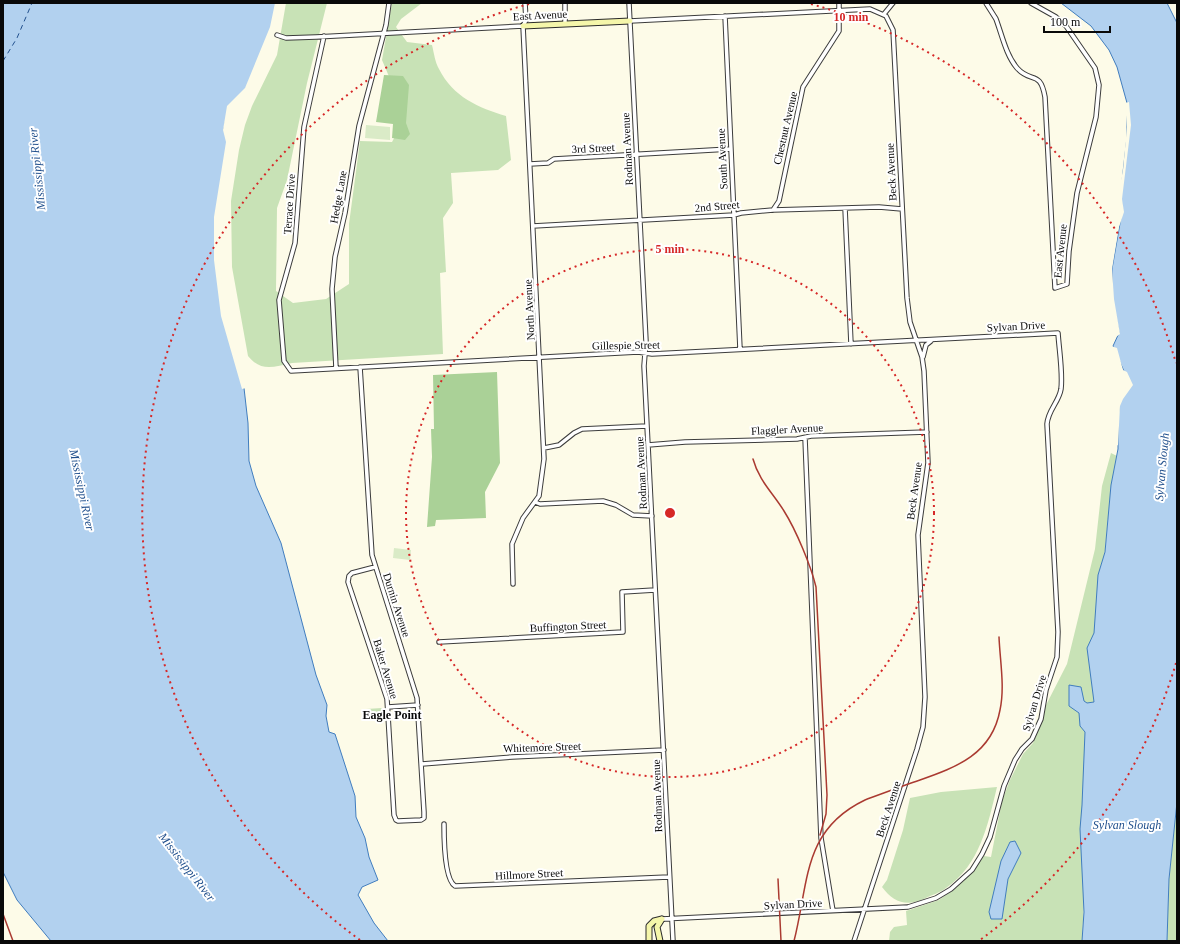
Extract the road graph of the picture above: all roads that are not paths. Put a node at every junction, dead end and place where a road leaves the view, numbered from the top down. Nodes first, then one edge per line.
1 (389, 3) edge
2 (525, 3) edge
3 (565, 3) edge
4 (629, 3) edge
5 (839, 3) edge
6 (893, 3) edge
7 (986, 3) edge
8 (1032, 3) edge
9 (839, 11) junction
10 (884, 14) junction
11 (725, 16) junction
12 (630, 21) junction
13 (565, 23) junction
14 (523, 26) junction
15 (384, 33) junction
16 (278, 35) dead end
17 (324, 36) junction
18 (730, 149) junction
19 (637, 155) junction
20 (530, 164) junction
21 (845, 208) junction
22 (902, 209) junction
23 (773, 210) junction
24 (734, 215) junction
25 (640, 220) junction
26 (533, 226) junction
27 (932, 340) junction
28 (916, 341) junction
29 (851, 344) junction
30 (740, 349) junction
31 (645, 353) junction
32 (540, 357) junction
33 (923, 364) junction
34 (360, 367) junction
35 (336, 368) junction
36 (291, 372) joint
37 (647, 426) junction
38 (927, 432) junction
39 (805, 438) junction
40 (648, 445) junction
41 (544, 448) junction
42 (535, 502) junction
43 (652, 516) junction
44 (375, 566) junction
45 (513, 584) dead end
46 (655, 590) junction
47 (439, 642) dead end
48 (418, 705) junction
49 (388, 707) junction
50 (664, 750) junction
51 (422, 764) junction
52 (396, 820) joint
53 (444, 824) dead end
54 (669, 877) junction
55 (864, 910) junction
56 (833, 912) junction
57 (662, 919) junction
58 (672, 919) junction
59 (649, 941) edge
60 (660, 941) edge
61 (673, 941) edge
62 (854, 941) edge

1 - 15 street, Hedge Lane
2 - 14 street, North Avenue
3 - 13 street
4 - 12 street, Rodman Avenue
5 - 9 street, Chestnut Avenue
6 - 10 street
7 - 8 street, East Avenue
9 - 10 street, East Avenue
9 - 11 street, East Avenue
9 - 23 street, Chestnut Avenue
10 - 22 street, Beck Avenue
11 - 12 street, East Avenue
11 - 18 street, South Avenue
12 - 13 street, East Avenue
12 - 19 street, Rodman Avenue
13 - 14 street, East Avenue
14 - 15 street, East Avenue
14 - 20 street, North Avenue
15 - 17 street, East Avenue
15 - 35 street, Hedge Lane
16 - 17 street, East Avenue
17 - 36 street, Terrace Drive
18 - 19 street, 3rd Street
18 - 24 street, South Avenue
19 - 20 street, 3rd Street
19 - 25 street, Rodman Avenue
20 - 26 street, North Avenue
21 - 22 street, 2nd Street
21 - 23 street, 2nd Street
21 - 29 street
22 - 28 street, Beck Avenue
23 - 24 street, 2nd Street
24 - 25 street, 2nd Street
24 - 30 street, South Avenue
25 - 26 street, 2nd Street
25 - 31 street, Rodman Avenue
26 - 32 street, North Avenue
27 - 28 street, Sylvan Drive
27 - 33 street
27 - 55 street, Sylvan Drive
28 - 29 street, Gillespie Street
28 - 33 street, Beck Avenue
29 - 30 street, Gillespie Street
30 - 31 street, Gillespie Street
31 - 32 street, Gillespie Street
31 - 37 street, Rodman Avenue
32 - 34 street, Gillespie Street
32 - 41 street, North Avenue
33 - 38 street, Beck Avenue
34 - 35 street, Gillespie Street
34 - 44 street, Durnin Avenue
35 - 36 street, Gillespie Street
37 - 40 street, Rodman Avenue
37 - 41 street
38 - 39 street, Flaggler Avenue
38 - 55 street, Beck Avenue
39 - 40 street, Flaggler Avenue
39 - 56 street
40 - 43 street, Rodman Avenue
41 - 42 street, North Avenue
42 - 43 street
42 - 45 street, North Avenue
43 - 46 street, Rodman Avenue
44 - 48 street, Durnin Avenue
44 - 49 street, Baker Avenue
46 - 47 street, Buffington Street
46 - 50 street, Rodman Avenue
48 - 49 street
48 - 51 street, Durnin Avenue
49 - 52 street, Baker Avenue
50 - 51 street, Whitemore Street
50 - 54 street, Rodman Avenue
51 - 52 street, Durnin Avenue
53 - 54 street, Hillmore Street
54 - 58 street, Rodman Avenue
55 - 56 street, Sylvan Drive
55 - 62 street, Beck Avenue
56 - 58 street, Sylvan Drive
57 - 58 street, Sylvan Drive
57 - 59 street
57 - 60 street
58 - 61 street, Rodman Avenue

